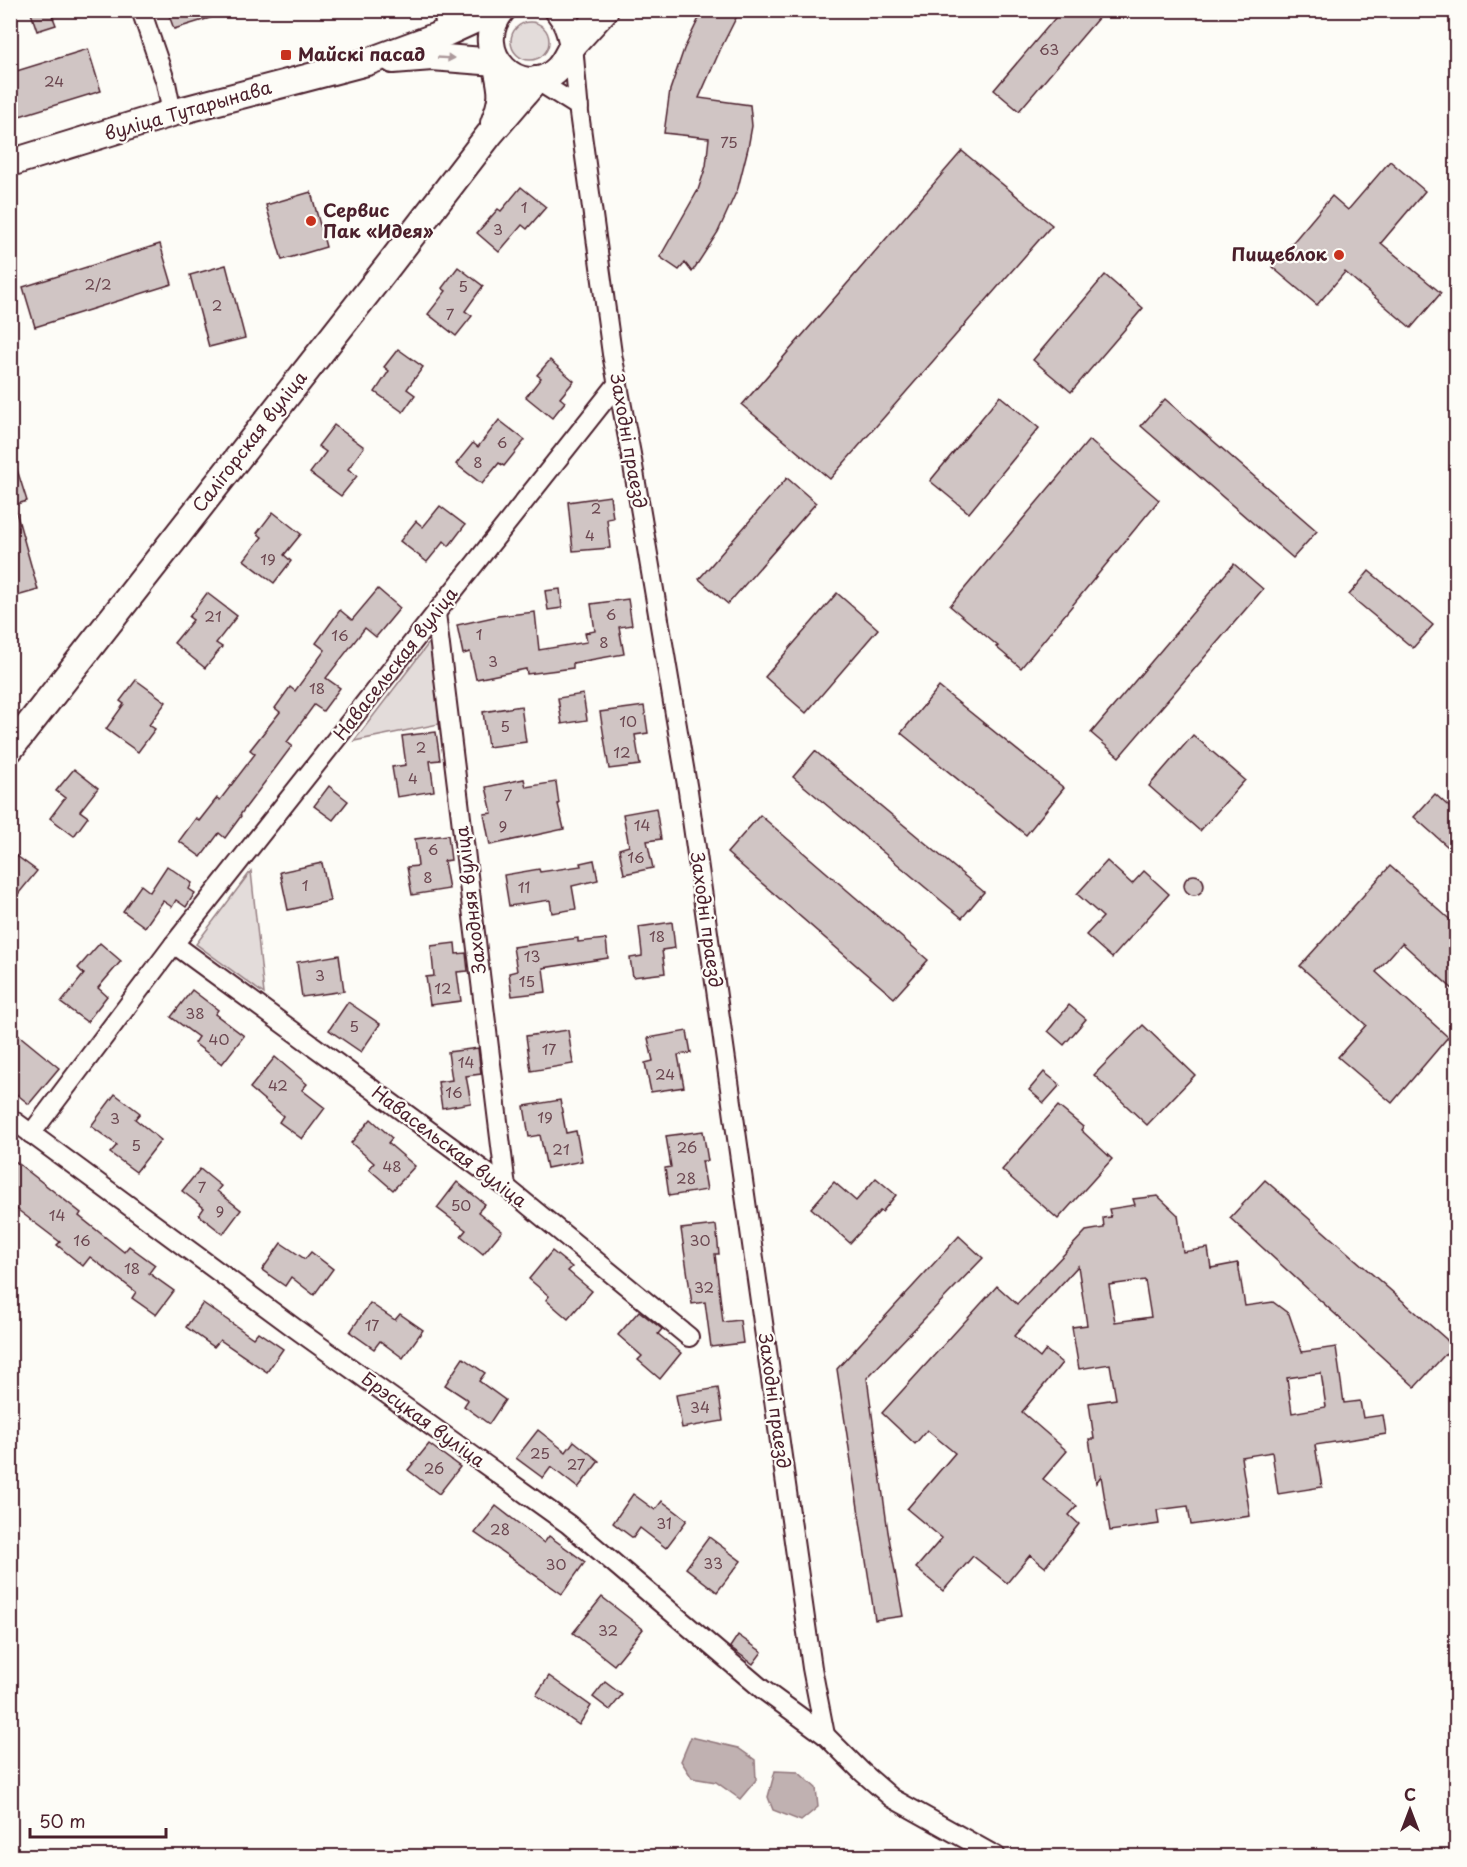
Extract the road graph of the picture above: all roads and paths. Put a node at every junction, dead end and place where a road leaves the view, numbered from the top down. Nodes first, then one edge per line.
1 (141, 10) edge
2 (496, 10) edge
3 (502, 10) edge
4 (558, 10) edge
5 (605, 10) edge
6 (445, 21) edge
7 (573, 45) junction
8 (367, 62) junction
9 (496, 62) junction
10 (536, 80) junction
11 (579, 107) junction
12 (172, 113) junction
13 (489, 135) junction
14 (10, 163) edge
15 (618, 383) junction
16 (436, 614) junction
17 (10, 749) edge
18 (174, 944) junction
19 (10, 1118) edge
20 (31, 1134) junction
21 (506, 1188) junction
22 (689, 1336) dead end
23 (825, 1735) junction
24 (996, 1857) edge

1 - 12 street
2 - 6 main road, вуліца Тутарынава
3 - 9 main road, Салігорская вуліца
4 - 7 main road
5 - 7 main road, Салігорская вуліца
6 - 8 main road, вуліца Тутарынава
7 - 10 main road, Салігорская вуліца
7 - 11 street, Заходні праезд
8 -> 9 main road, вуліца Тутарынава
8 - 12 main road, вуліца Тутарынава
9 - 10 main road
9 - 13 main road, Салігорская вуліца
10 - 11 street
10 - 13 main road, Салігорская вуліца
11 - 15 street, Заходні праезд
12 - 14 main road, вуліца Тутарынава
13 - 17 main road, Салігорская вуліца
15 - 16 street, Навасельская вуліца
15 - 23 street, Заходні праезд
16 - 18 street, Навасельская вуліца
16 - 21 street, Заходняя вуліца
18 - 20 street, Навасельская вуліца
18 - 21 street, Навасельская вуліца
19 - 20 street, Брэсцкая вуліца
20 - 23 street, Брэсцкая вуліца
21 - 22 street, Навасельская вуліца
23 - 24 street, Брэсцкая вуліца

